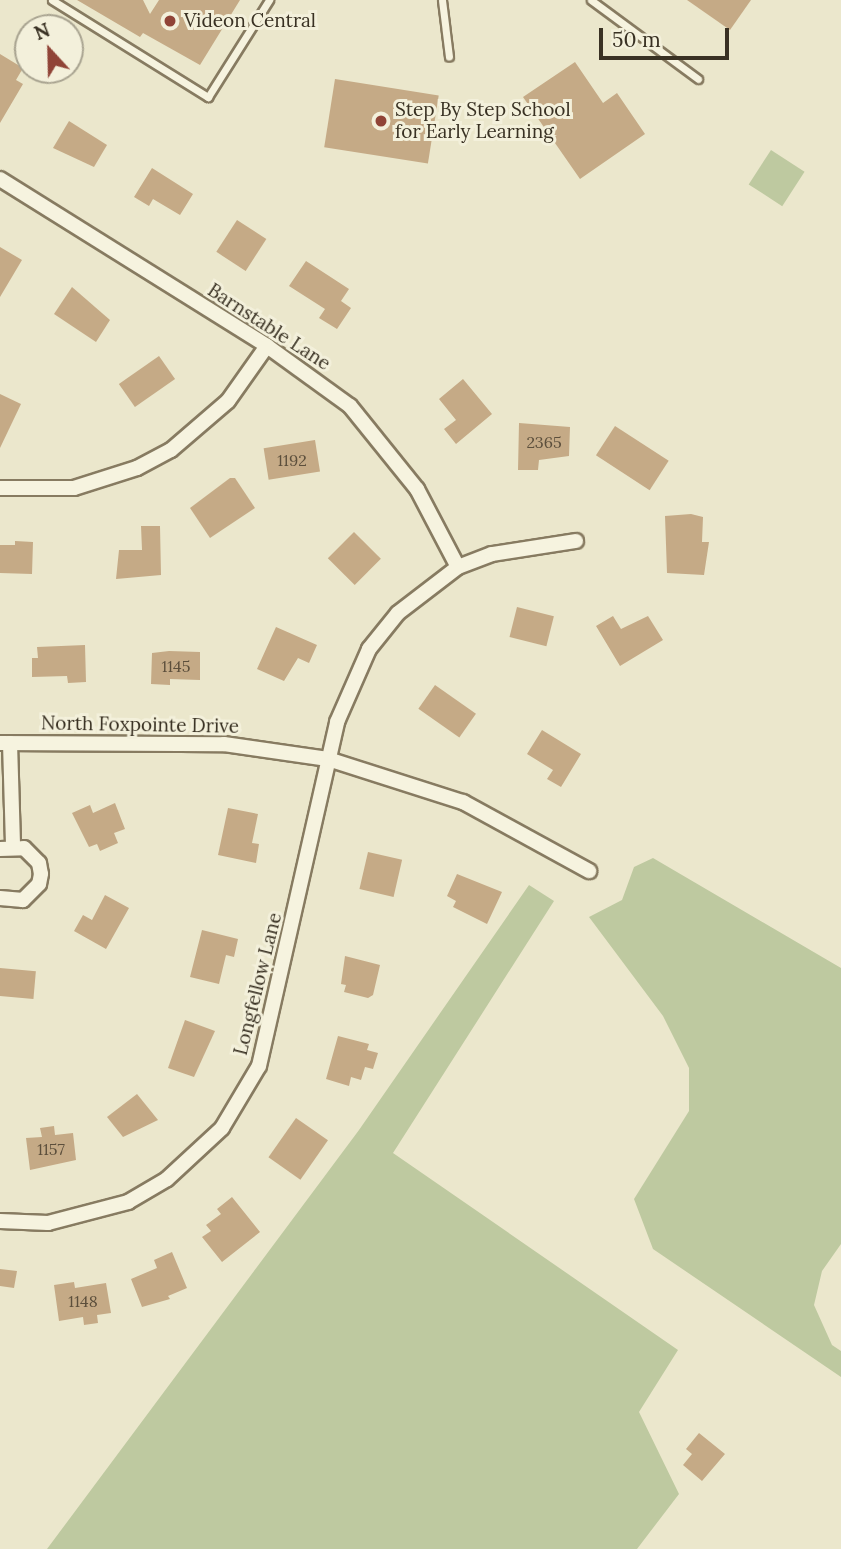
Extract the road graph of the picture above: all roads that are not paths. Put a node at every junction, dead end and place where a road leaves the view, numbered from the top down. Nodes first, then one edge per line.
1 (52, 0) edge
2 (269, 0) edge
3 (442, 0) edge
4 (591, 0) edge
5 (449, 57) dead end
6 (698, 79) dead end
7 (0, 179) edge
8 (267, 346) junction
9 (0, 488) edge
10 (576, 541) dead end
11 (458, 567) junction
12 (5, 743) edge
13 (328, 759) junction
14 (6, 847) edge
15 (589, 871) dead end
16 (0, 898) edge
17 (0, 1222) edge

1 - 2 lane
3 - 5 lane
4 - 6 lane
7 - 8 street, Barnstable Lane
8 - 9 street
8 - 11 street, Barnstable Lane
10 - 11 street, Longfellow Lane
11 - 13 street, Longfellow Lane
12 - 13 street, North Foxpointe Drive
12 - 14 street
13 - 15 street, North Foxpointe Drive
13 - 17 street, Longfellow Lane
14 - 16 street

